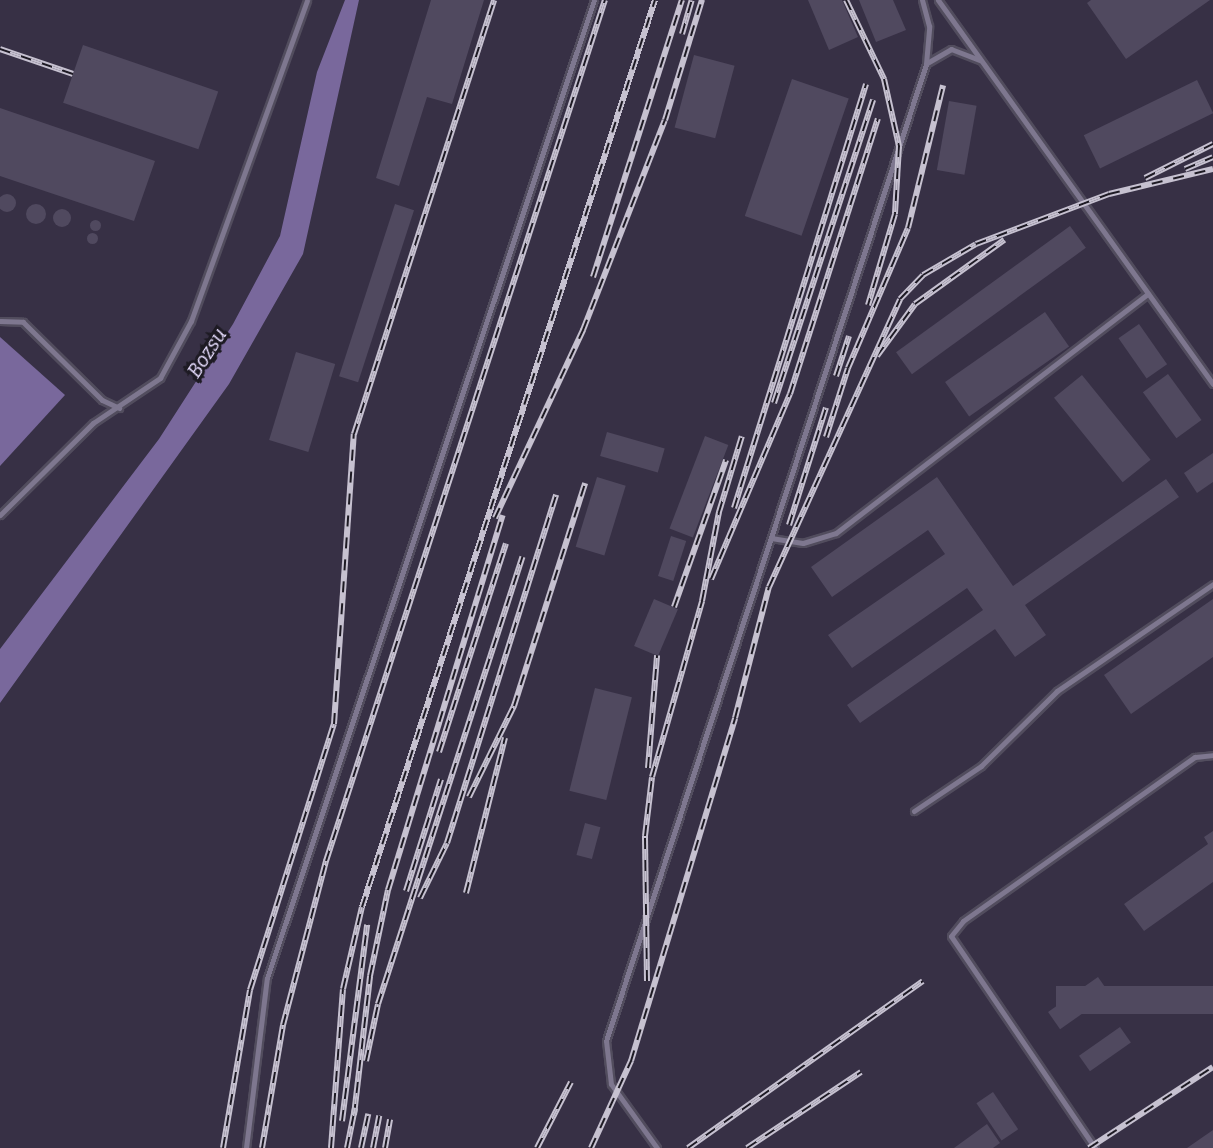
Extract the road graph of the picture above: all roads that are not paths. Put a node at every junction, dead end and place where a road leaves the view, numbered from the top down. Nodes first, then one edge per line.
1 (307, 0) edge
2 (594, 0) edge
3 (922, 0) edge
4 (938, 0) edge
5 (982, 61) junction
6 (926, 64) junction
7 (1148, 294) junction
8 (0, 321) edge
9 (1213, 384) edge
10 (120, 408) junction
11 (0, 515) edge
12 (771, 538) junction
13 (1213, 584) edge
14 (1213, 754) edge
15 (914, 811) dead end
16 (246, 1148) edge
17 (657, 1148) edge
18 (1095, 1148) edge

1 - 10 lane
2 - 16 lane
3 - 6 lane
4 - 5 lane
5 - 6 lane
5 - 7 lane
6 - 12 lane
7 - 9 lane
7 - 12 lane
8 - 10 lane
10 - 11 lane
12 - 17 lane
13 - 15 lane
14 - 18 lane

